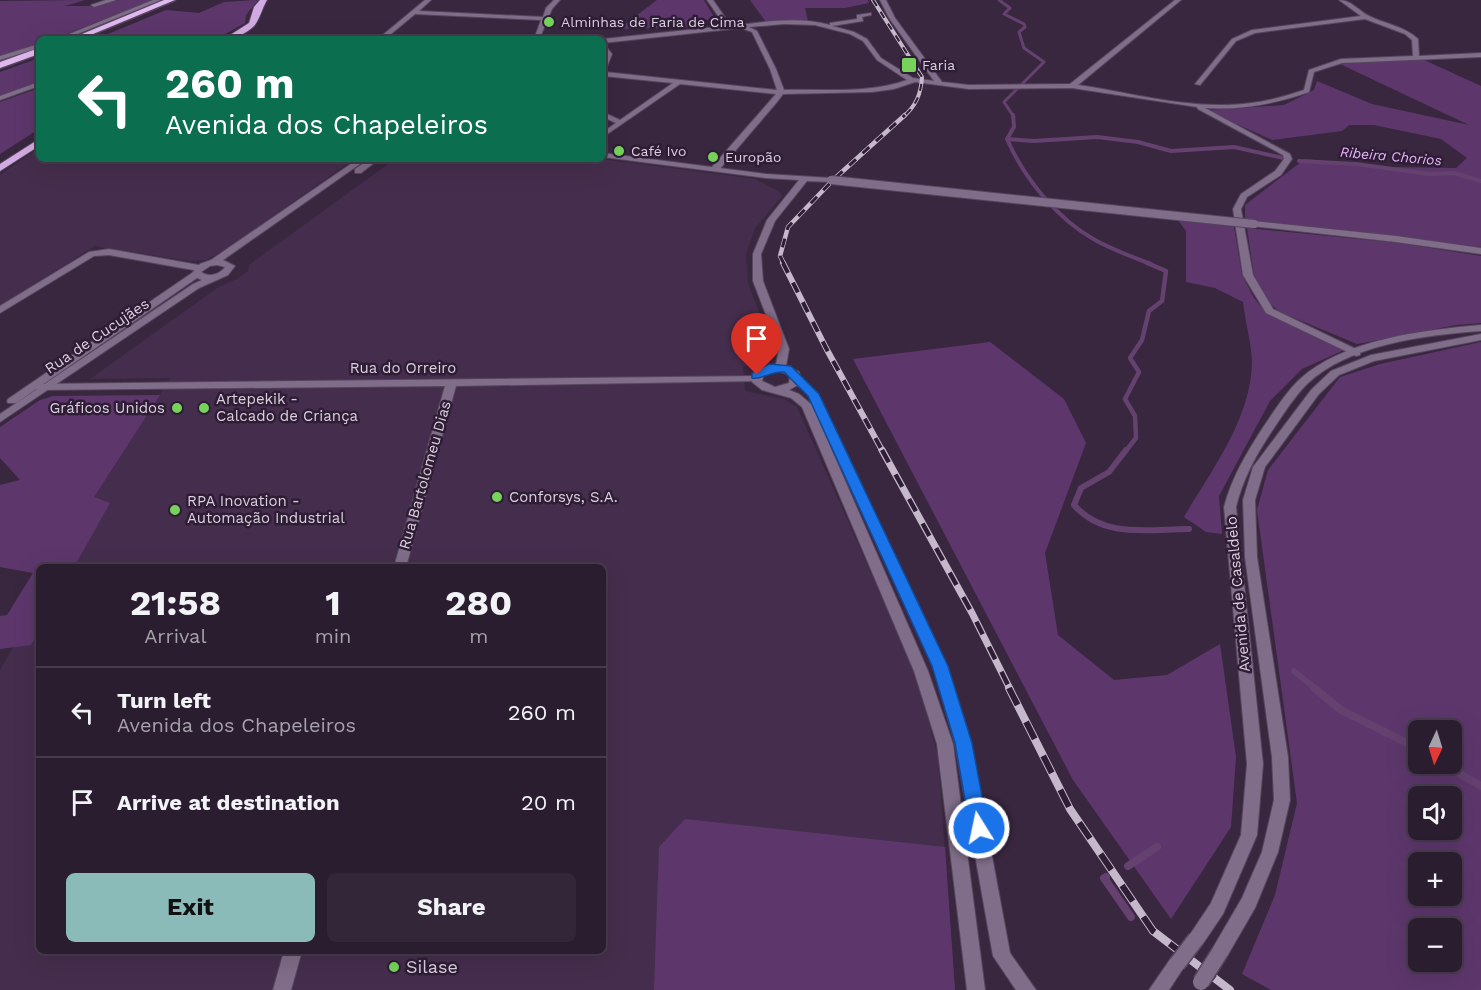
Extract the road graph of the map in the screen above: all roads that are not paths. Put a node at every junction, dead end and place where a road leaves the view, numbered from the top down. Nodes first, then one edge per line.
1 (113, 0) edge
2 (158, 0) edge
3 (171, 0) edge
4 (177, 0) edge
5 (264, 0) edge
6 (272, 0) edge
7 (428, 0) edge
8 (557, 0) edge
9 (710, 0) edge
10 (883, 0) edge
11 (1178, 0) edge
12 (1342, 0) edge
13 (94, 5) dead end
14 (414, 12) junction
15 (869, 14) dead end
16 (1366, 17) junction
17 (546, 18) junction
18 (821, 25) junction
19 (744, 28) junction
20 (730, 29) junction
21 (68, 36) edge
22 (81, 36) edge
23 (90, 36) edge
24 (233, 36) edge
25 (242, 36) edge
26 (385, 36) edge
27 (539, 36) edge
28 (606, 43) edge
29 (36, 47) edge
30 (606, 48) edge
31 (36, 54) edge
32 (1481, 55) edge
33 (1416, 56) junction
34 (0, 58) edge
35 (606, 63) edge
36 (0, 66) edge
37 (606, 72) edge
38 (911, 80) junction
39 (680, 81) junction
40 (940, 84) junction
41 (36, 85) edge
42 (1072, 86) junction
43 (1189, 86) dead end
44 (780, 93) junction
45 (0, 98) edge
46 (1197, 106) junction
47 (606, 116) edge
48 (621, 122) junction
49 (606, 133) edge
50 (36, 137) edge
51 (36, 144) edge
52 (606, 155) edge
53 (0, 160) edge
54 (359, 162) edge
55 (371, 162) edge
56 (0, 168) edge
57 (716, 169) junction
58 (766, 176) junction
59 (804, 180) junction
60 (796, 188) junction
61 (1481, 251) edge
62 (212, 263) junction
63 (228, 265) junction
64 (198, 271) junction
65 (211, 277) junction
66 (0, 310) edge
67 (1481, 328) edge
68 (1481, 336) edge
69 (1356, 353) junction
70 (781, 368) junction
71 (797, 378) junction
72 (756, 379) junction
73 (451, 383) junction
74 (51, 386) junction
75 (34, 387) junction
76 (778, 390) junction
77 (0, 410) edge
78 (0, 419) edge
79 (401, 564) edge
80 (292, 954) edge
81 (1199, 986) edge
82 (282, 990) edge
83 (976, 990) edge
84 (1027, 990) edge
85 (1158, 990) edge

1 - 13 street
2 - 21 street
3 - 22 highway
4 - 23 highway
5 - 24 main road
6 - 25 main road
7 - 14 street
8 - 17 street
9 - 20 street
10 - 40 street
11 - 42 street
12 - 16 street
14 - 17 street
14 - 26 street
15 - 18 street
16 - 33 street
16 - 43 street
17 - 27 street
18 - 19 street
18 - 38 street
19 - 20 street
19 - 44 street
20 - 28 street
29 - 34 street
30 - 35 street
31 - 36 highway
32 - 33 street
33 - 46 street
37 - 39 street
38 - 40 street
38 - 44 street
39 - 44 street
39 - 48 street
40 - 42 street
41 - 45 street
42 - 46 street
44 - 57 street
46 - 69 street
47 - 48 street
48 - 49 street
50 - 53 main road
51 - 56 main road
52 - 57 street
54 - 62 street, Rua de Cucujães
55 - 63 street, Rua de Cucujães
57 - 58 street
58 - 59 street
58 - 60 street
59 - 60 street
59 - 61 street, bridge
60 - 70 street
62 - 63 street, Rua de Cucujães
62 - 64 street, Rua de Cucujães
63 - 65 street, Rua de Cucujães
64 - 65 street
64 - 66 street
64 - 75 street, Rua de Cucujães
65 - 74 street, Rua de Cucujães
67 - 69 street, Avenida de Casaldelo
68 - 81 street, Avenida de Casaldelo, bridge
69 - 85 street, Avenida de Casaldelo, bridge
70 - 71 street
70 - 72 street
71 - 76 street
71 - 84 street
72 - 73 street, Rua do Orreiro
72 - 76 street
73 - 74 street, Rua do Orreiro
73 - 79 street, Rua Bartolomeu Dias
74 - 75 street, Rua do Orreiro
74 - 78 street, Rua de Cucujães
75 - 77 street, Rua de Cucujães
76 - 83 street
80 - 82 street

